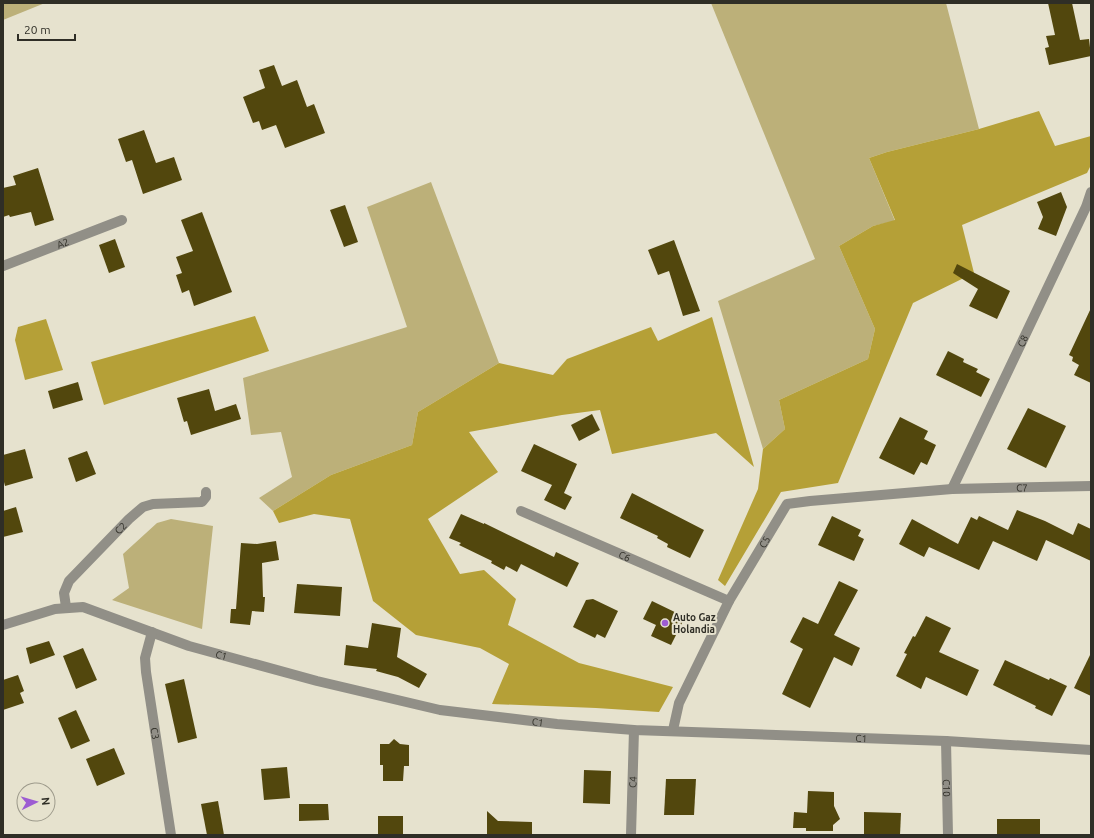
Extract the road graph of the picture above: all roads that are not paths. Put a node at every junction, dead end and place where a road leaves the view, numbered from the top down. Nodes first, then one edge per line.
1 (1091, 192) edge
2 (122, 220) dead end
3 (3, 266) edge
4 (1091, 486) edge
5 (952, 490) junction
6 (206, 492) dead end
7 (521, 511) dead end
8 (729, 601) junction
9 (66, 607) junction
10 (3, 625) edge
11 (152, 632) junction
12 (634, 730) junction
13 (672, 730) junction
14 (946, 741) junction
15 (1091, 750) edge
16 (171, 835) edge
17 (632, 835) edge
18 (948, 835) edge

1 - 5 street, C8
2 - 3 street, A2
4 - 5 street, C7
5 - 8 street, C5
6 - 9 street, C2
7 - 8 street, C6
8 - 13 street, C5
9 - 10 street, C1
9 - 11 street, C1
11 - 12 street, C1
11 - 16 street, C3
12 - 13 street, C1
12 - 17 street, C4
13 - 14 street, C1
14 - 15 street, C1
14 - 18 street, C10

